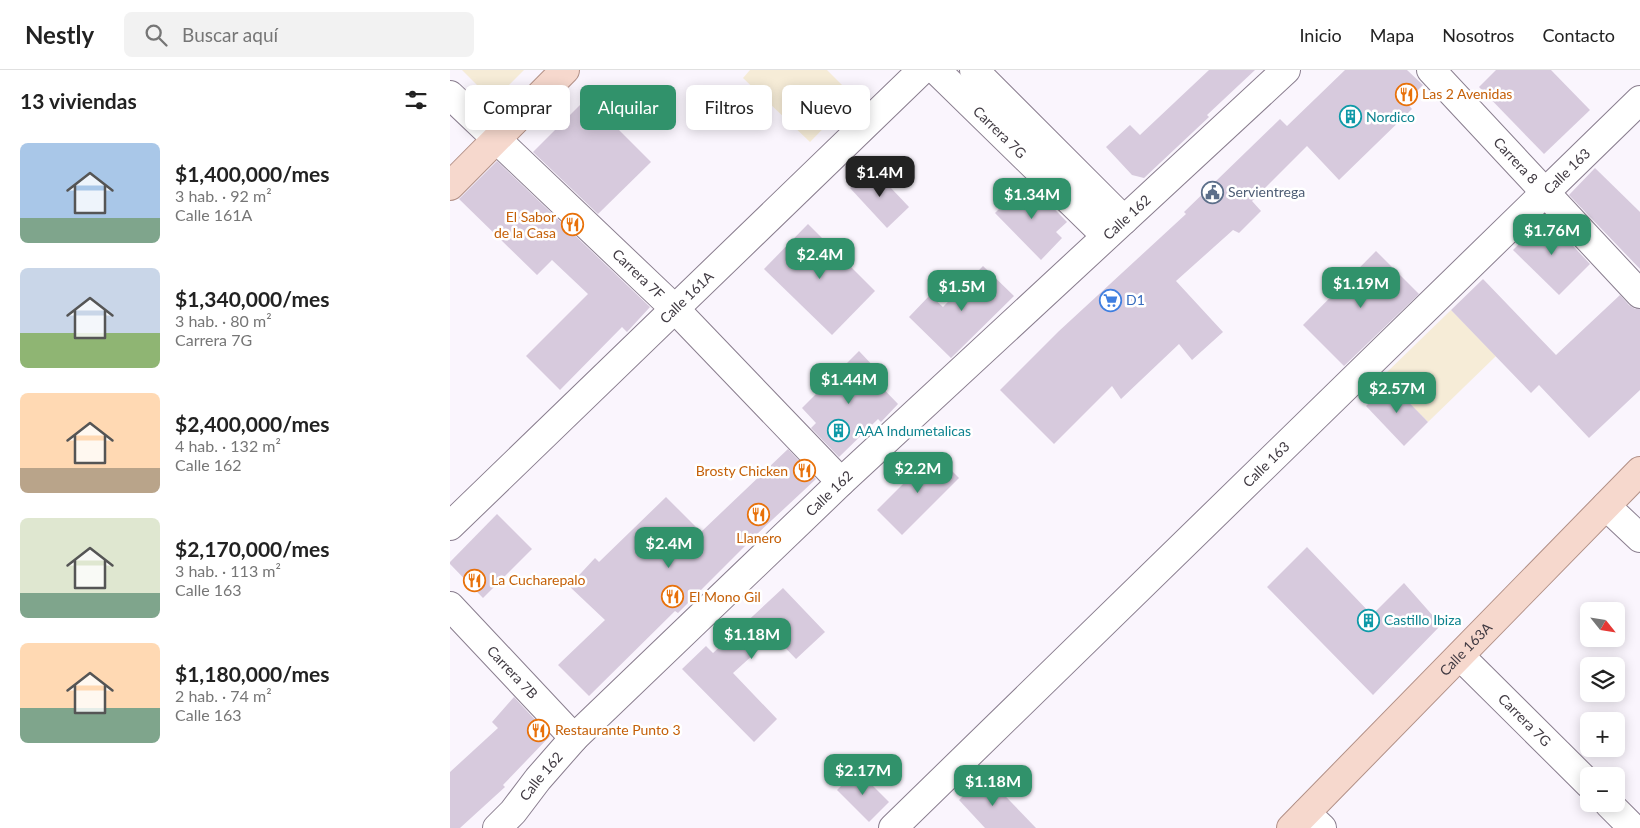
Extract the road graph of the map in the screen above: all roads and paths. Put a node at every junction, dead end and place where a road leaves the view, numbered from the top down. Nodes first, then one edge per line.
1 (565, 70) edge
2 (922, 70) edge
3 (936, 70) edge
4 (974, 70) edge
5 (1286, 70) edge
6 (1431, 70) edge
7 (450, 95) edge
8 (1640, 100) edge
9 (496, 139) junction
10 (450, 186) edge
11 (1545, 193) junction
12 (1115, 228) junction
13 (1640, 294) edge
14 (674, 309) junction
15 (1640, 471) edge
16 (840, 482) junction
17 (1606, 506) junction
18 (450, 526) edge
19 (1640, 538) edge
20 (450, 606) edge
21 (1460, 656) junction
22 (574, 738) junction
23 (1580, 775) edge
24 (1617, 812) edge
25 (1306, 823) edge
26 (497, 828) edge
27 (893, 828) edge
28 (1634, 828) edge

1 - 9 main road
2 - 14 street, Calle 161A
3 - 12 street, Carrera 7G
4 - 12 street, Carrera 7G
5 - 12 street, Calle 162
6 - 11 street, Carrera 8
7 - 9 street, Carrera 7F
8 - 11 street, Calle 163
9 - 10 main road
9 - 14 street, Carrera 7F
11 - 13 street, Carrera 8
11 - 27 street, Calle 163
12 - 16 street, Calle 162
14 - 16 street, Carrera 7F
14 - 18 street, Calle 161A
15 - 17 main road, Calle 163A
16 - 22 street, Calle 162
17 - 19 street
17 - 21 main road, Calle 163A
20 - 22 street, Carrera 7B
21 - 23 street, Carrera 7G
21 - 25 main road, Calle 163A
22 - 26 street, Calle 162
24 - 28 street

